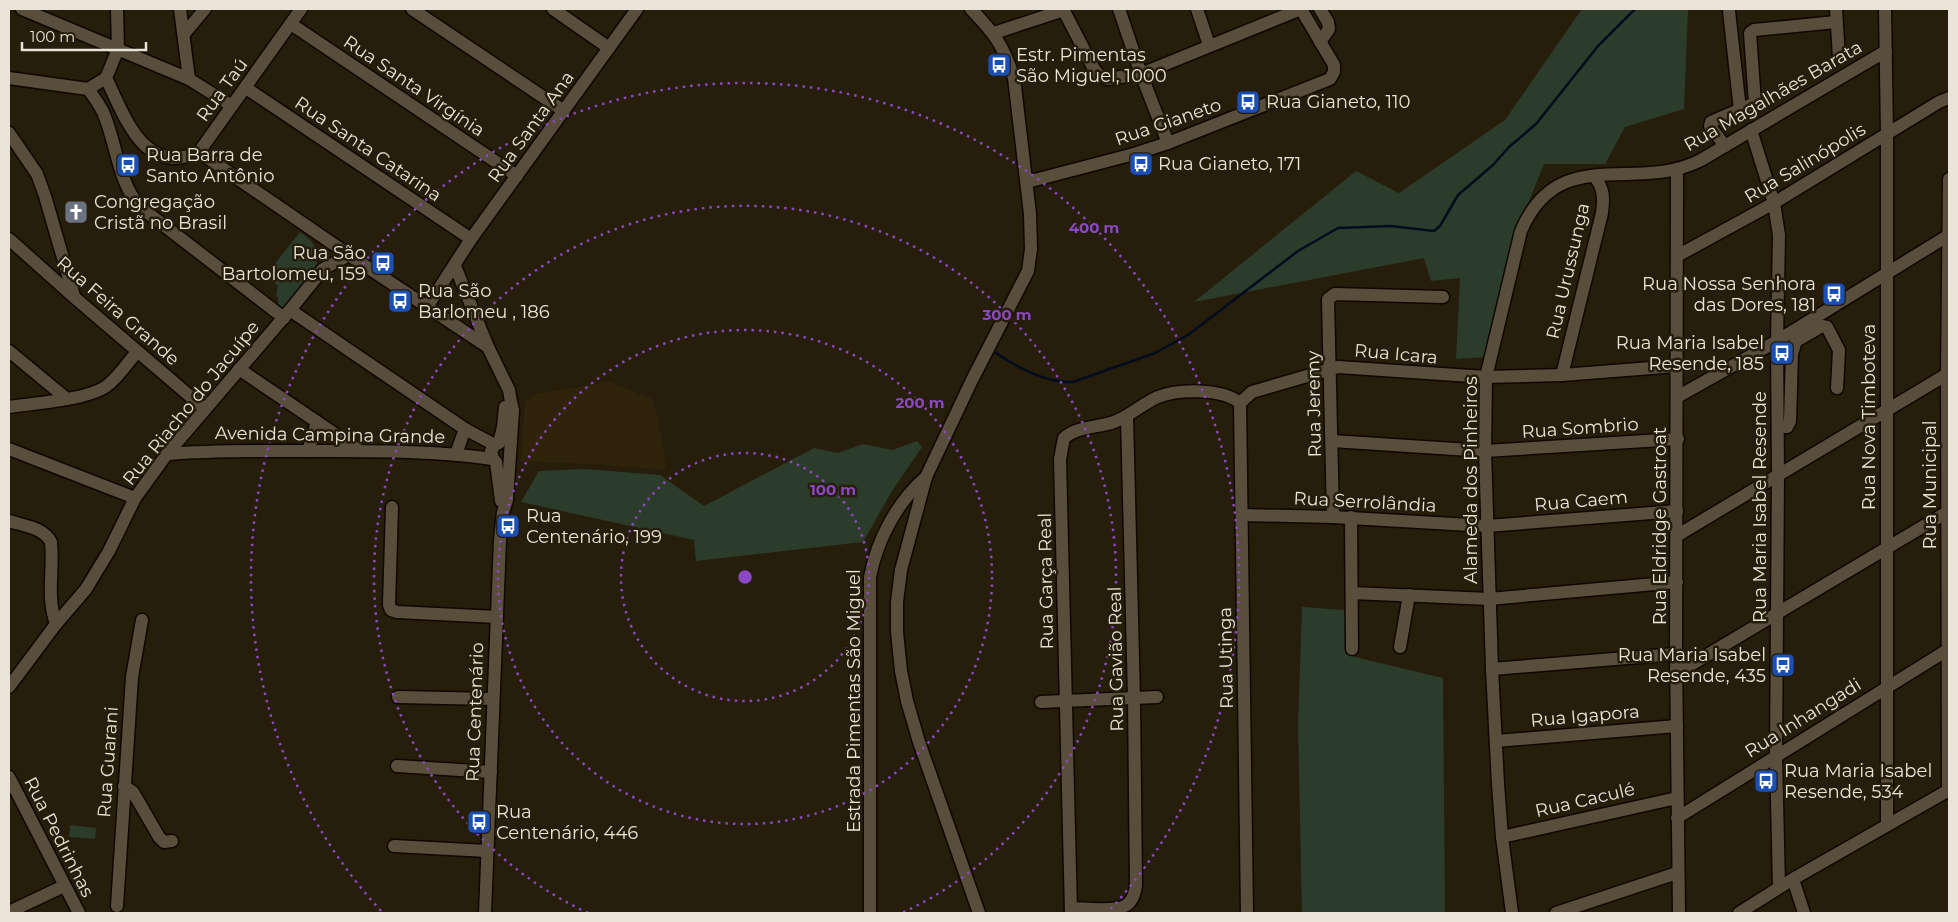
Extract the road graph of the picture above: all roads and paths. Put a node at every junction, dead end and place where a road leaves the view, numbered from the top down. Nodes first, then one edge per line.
1 (22, 9) edge
2 (117, 9) edge
3 (180, 9) edge
4 (205, 9) edge
5 (301, 9) edge
6 (412, 9) edge
7 (553, 9) edge
8 (637, 9) edge
9 (971, 9) edge
10 (1063, 9) edge
11 (1119, 9) edge
12 (1197, 9) edge
13 (1301, 9) edge
14 (1320, 9) edge
15 (1885, 9) edge
16 (1729, 11) dead end
17 (1836, 15) edge
18 (292, 24) junction
19 (994, 33) junction
20 (184, 34) junction
21 (1320, 42) junction
22 (1209, 45) junction
23 (609, 48) junction
24 (118, 49) junction
25 (1886, 51) junction
26 (1839, 58) dead end
27 (1141, 74) junction
28 (9, 78) edge
29 (106, 78) junction
30 (189, 79) junction
31 (246, 88) junction
32 (88, 89) junction
33 (1949, 98) edge
34 (232, 106) junction
35 (1740, 110) junction
36 (564, 111) junction
37 (1751, 130) junction
38 (9, 133) edge
39 (1887, 135) junction
40 (1168, 143) junction
41 (1725, 146) junction
42 (199, 152) junction
43 (1677, 169) junction
44 (517, 176) junction
45 (1594, 176) junction
46 (1949, 178) edge
47 (1027, 182) junction
48 (1774, 203) junction
49 (1949, 235) edge
50 (9, 239) edge
51 (471, 239) junction
52 (331, 242) junction
53 (350, 255) junction
54 (1677, 256) junction
55 (455, 266) junction
56 (323, 269) junction
57 (1886, 274) junction
58 (74, 297) junction
59 (1443, 298) dead end
60 (427, 307) junction
61 (287, 314) junction
62 (1777, 340) junction
63 (488, 347) junction
64 (9, 351) edge
65 (137, 352) junction
66 (1677, 366) junction
67 (239, 369) junction
68 (1331, 369) junction
69 (1948, 373) edge
70 (1562, 375) junction
71 (1486, 377) junction
72 (1837, 388) dead end
73 (509, 390) junction
74 (1678, 397) junction
75 (68, 399) junction
76 (1240, 402) junction
77 (9, 407) edge
78 (205, 409) junction
79 (1886, 410) junction
80 (1127, 417) junction
81 (317, 422) junction
82 (1778, 427) junction
83 (465, 429) junction
84 (1678, 439) junction
85 (1332, 440) junction
86 (497, 444) junction
87 (9, 449) edge
88 (308, 451) junction
89 (360, 451) junction
90 (1485, 451) junction
91 (168, 454) junction
92 (456, 454) junction
93 (510, 454) junction
94 (494, 460) junction
95 (1778, 476) junction
96 (926, 477) junction
97 (135, 498) junction
98 (392, 507) dead end
99 (1678, 511) junction
100 (503, 512) junction
101 (1949, 512) edge
102 (1242, 515) junction
103 (1333, 517) junction
104 (1351, 517) junction
105 (9, 521) edge
106 (1487, 526) junction
107 (1678, 535) junction
108 (1887, 549) junction
109 (1677, 582) junction
110 (1352, 593) junction
111 (1409, 595) junction
112 (1490, 599) junction
113 (1778, 614) junction
114 (496, 617) junction
115 (142, 620) dead end
116 (56, 624) junction
117 (1400, 646) dead end
118 (1352, 649) dead end
119 (1948, 649) edge
120 (1676, 654) junction
121 (1492, 669) junction
122 (1677, 674) junction
123 (9, 687) edge
124 (1887, 687) junction
125 (398, 697) dead end
126 (1157, 697) dead end
127 (492, 699) junction
128 (1134, 699) junction
129 (1066, 700) junction
130 (1041, 702) dead end
131 (1677, 726) junction
132 (1496, 741) junction
133 (1776, 756) junction
134 (397, 766) dead end
135 (491, 772) junction
136 (9, 777) edge
137 (124, 786) junction
138 (1949, 791) edge
139 (1677, 798) junction
140 (1677, 818) junction
141 (1887, 825) junction
142 (1502, 837) junction
143 (172, 841) dead end
144 (394, 846) dead end
145 (487, 851) junction
146 (1677, 873) junction
147 (1793, 879) junction
148 (64, 886) junction
149 (1779, 887) junction
150 (117, 906) dead end
151 (1071, 911) edge
152 (9, 912) edge
153 (79, 913) edge
154 (485, 913) edge
155 (870, 913) edge
156 (979, 913) edge
157 (1247, 913) edge
158 (1512, 913) edge
159 (1556, 913) edge
160 (1679, 913) edge
161 (1738, 913) edge
162 (1804, 913) edge

1 - 24 street
2 - 24 street
3 - 20 street
4 - 20 street
5 - 18 street, Rua Taú
6 - 36 street
7 - 23 street
8 - 23 street, Rua Santa Ana
9 - 19 street
10 - 19 street
10 - 27 street
11 - 27 street
12 - 22 street
13 - 21 street
13 - 22 street
14 - 21 street
15 - 25 street, Rua Nova Timboteva
16 - 35 street
17 - 26 street
17 - 35 street
18 - 31 street, Rua Taú
18 - 44 street, Rua Santa Virgínia
19 - 47 street
20 - 30 street
21 - 40 street, Rua Gianeto
22 - 27 street
23 - 36 street, Rua Santa Ana
24 - 29 street
24 - 30 street
25 - 37 street, Rua Magalhães Barata
25 - 39 street, Rua Nova Timboteva
27 - 40 street
28 - 32 street
29 - 32 street
29 - 42 street
30 - 34 street
31 - 34 street, Rua Taú
31 - 51 street, Rua Santa Catarina
32 - 61 street
33 - 39 street, Rua Salinópolis
34 - 42 street, Rua Taú
35 - 41 street
36 - 44 street, Rua Santa Ana
37 - 41 street, Rua Magalhães Barata
37 - 48 street, Rua Maria Isabel Resende
38 - 58 street
39 - 48 street, Rua Salinópolis
39 - 57 street, Rua Nova Timboteva
40 - 47 street, Rua Gianeto
41 - 43 street, Rua Magalhães Barata
42 - 52 street
43 - 45 street, Alameda dos Pinheiros
43 - 54 street, Rua Eldridge Gastroat
44 - 51 street, Rua Santa Ana
45 - 70 street, Rua Urussunga
45 - 71 street, Alameda dos Pinheiros
46 - 49 street, Rua Municipal
47 - 96 street
48 - 54 street, Rua Salinópolis
48 - 62 street, Rua Maria Isabel Resende
49 - 57 street
49 - 69 street, Rua Municipal
50 - 58 street, Rua Feira Grande
51 - 55 street, Rua Santa Ana
52 - 53 street
52 - 56 street, Rua Riacho do Jacuípe
53 - 56 street, Rua Riacho do Jacuípe
53 - 60 street
54 - 66 street, Rua Eldridge Gastroat
55 - 60 street, Rua Santa Ana
55 - 63 street, Rua Centenário
56 - 61 street, Rua Riacho do Jacuípe
57 - 62 street
57 - 79 street, Rua Nova Timboteva
58 - 65 street, Rua Feira Grande
59 - 68 street, Rua Jeremy
60 - 63 street
61 - 67 street, Rua Riacho do Jacuípe
61 - 83 street
62 - 74 street
62 - 82 street, Rua Maria Isabel Resende
63 - 73 street, Rua Centenário
64 - 75 street
65 - 75 street
65 - 78 street, Rua Feira Grande
66 - 70 street, Rua Icara
66 - 74 street, Rua Eldridge Gastroat
67 - 78 street, Rua Riacho do Jacuípe
67 - 81 street
68 - 71 street, Rua Icara
68 - 76 street, Rua Icara
68 - 85 street, Rua Jeremy
69 - 79 street
69 - 101 street, Rua Municipal
70 - 71 street, Rua Icara
71 - 90 street, Alameda dos Pinheiros
72 - 82 street
73 - 86 street, Rua Centenário
73 - 93 street, Rua Centenário
74 - 84 street, Rua Eldridge Gastroat
75 - 77 street
76 - 80 street, Rua Garça Real
76 - 102 street, Rua Utinga
78 - 91 street, Rua Riacho do Jacuípe
79 - 95 street
79 - 108 street, Rua Nova Timboteva
80 - 128 street, Rua Gavião Real
80 - 129 street, Rua Garça Real
81 - 88 street
81 - 89 street
82 - 95 street, Rua Maria Isabel Resende
83 - 86 street
83 - 92 street
84 - 90 street, Rua Sombrio
84 - 99 street, Rua Eldridge Gastroat
85 - 90 street, Rua Sombrio
85 - 103 street, Rua Jeremy
86 - 93 street
86 - 94 street, Rua Centenário
87 - 97 street
88 - 89 street, Avenida Campina Grande
88 - 91 street, Avenida Campina Grande
89 - 92 street, Avenida Campina Grande
90 - 106 street, Alameda dos Pinheiros
91 - 97 street, Rua Riacho do Jacuípe
92 - 94 street, Avenida Campina Grande
93 - 94 street
93 - 100 street, Rua Centenário
94 - 100 street, Rua Centenário
95 - 107 street
95 - 113 street, Rua Maria Isabel Resende
96 - 155 street, Estrada Pimentas São Miguel
96 - 156 street
97 - 116 street, Rua Riacho do Jacuípe
98 - 114 street
99 - 106 street, Rua Caem
99 - 107 street, Rua Eldridge Gastroat
100 - 114 street, Rua Centenário
101 - 108 street
101 - 119 street, Rua Municipal
102 - 103 street, Rua Serrolândia
102 - 157 street, Rua Utinga
103 - 104 street, Rua Serrolândia
104 - 106 street, Rua Serrolândia
104 - 110 street
105 - 116 street
106 - 112 street, Alameda dos Pinheiros
107 - 109 street, Rua Eldridge Gastroat
108 - 113 street
108 - 124 street, Rua Nova Timboteva
109 - 112 street
109 - 120 street, Rua Eldridge Gastroat
110 - 111 street
110 - 118 street
111 - 112 street
111 - 117 street
112 - 121 street, Alameda dos Pinheiros
113 - 122 street
113 - 133 street, Rua Maria Isabel Resende
114 - 127 street, Rua Centenário
115 - 137 street, Rua Guarani
116 - 123 street, Rua Riacho do Jacuípe
119 - 124 street, Rua Inhangadi
119 - 138 street, Rua Municipal
120 - 121 street
120 - 122 street, Rua Eldridge Gastroat
121 - 132 street, Alameda dos Pinheiros
122 - 131 street, Rua Eldridge Gastroat
124 - 133 street, Rua Inhangadi
124 - 141 street, Rua Nova Timboteva
125 - 127 street
126 - 128 street
127 - 135 street, Rua Centenário
128 - 129 street
128 - 151 street, Rua Gavião Real
129 - 130 street
129 - 151 street, Rua Garça Real
131 - 132 street, Rua Igapora
131 - 139 street, Rua Eldridge Gastroat
132 - 142 street, Alameda dos Pinheiros
133 - 140 street, Rua Inhangadi
133 - 149 street, Rua Maria Isabel Resende
134 - 135 street
135 - 145 street, Rua Centenário
136 - 148 street, Rua Pedrinhas
137 - 143 street
137 - 150 street, Rua Guarani
138 - 141 street
139 - 140 street, Rua Eldridge Gastroat
139 - 142 street, Rua Caculé
140 - 146 street, Rua Eldridge Gastroat
141 - 147 street
142 - 158 street, Alameda dos Pinheiros
144 - 145 street
145 - 154 street, Rua Centenário
146 - 159 street
146 - 160 street, Rua Eldridge Gastroat
147 - 149 street
147 - 162 street
148 - 152 street
148 - 153 street, Rua Pedrinhas
149 - 161 street

